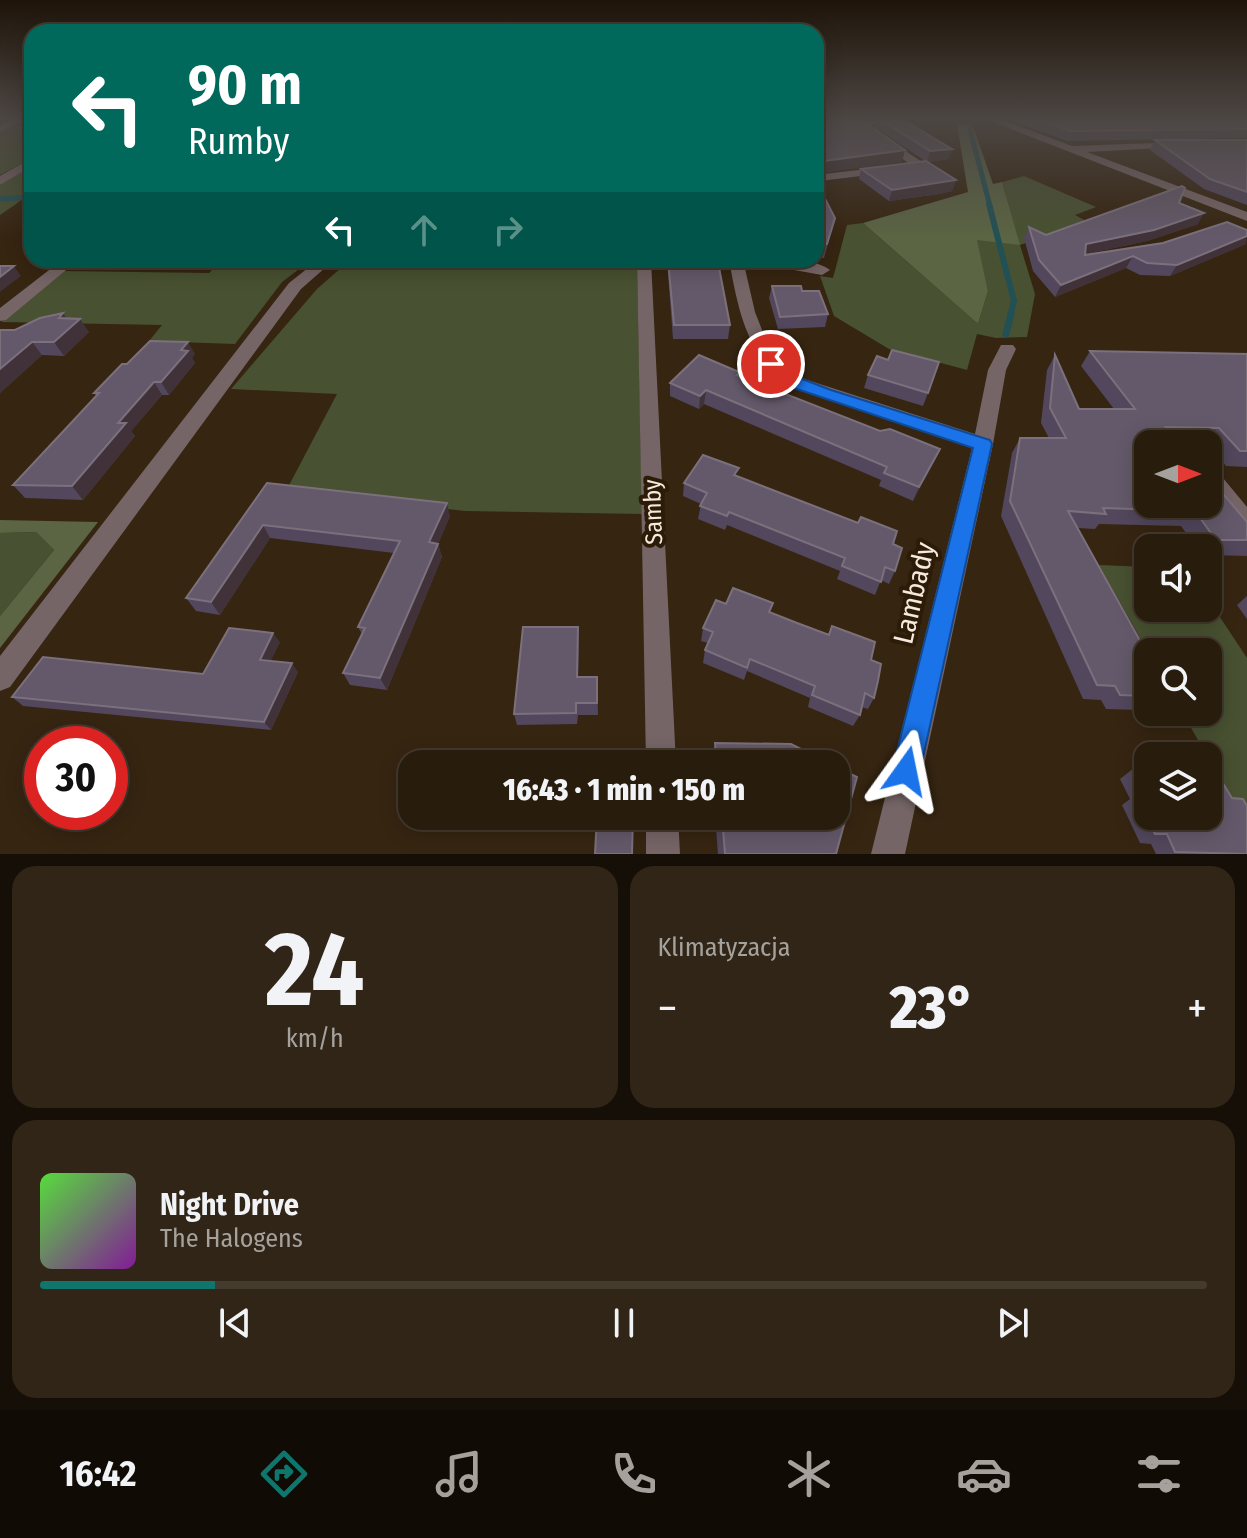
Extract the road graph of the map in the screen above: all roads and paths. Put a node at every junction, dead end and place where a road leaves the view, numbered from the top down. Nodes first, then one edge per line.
1 (909, 158) edge
2 (1094, 158) edge
3 (24, 166) edge
4 (0, 181) edge
5 (824, 185) edge
6 (1246, 216) edge
7 (1215, 226) edge
8 (61, 268) edge
9 (317, 268) edge
10 (644, 268) edge
11 (738, 268) edge
12 (810, 268) edge
13 (822, 270) dead end
14 (0, 316) edge
15 (1007, 349) dead end
16 (983, 444) junction
17 (1222, 493) edge
18 (1247, 523) edge
19 (0, 678) edge
20 (661, 750) edge
21 (662, 830) edge
22 (663, 854) edge
23 (888, 854) edge

1 - 5 street
2 - 6 street
3 - 4 street
6 - 7 street
8 - 14 street
9 - 19 street
10 - 20 street, Samby
11 - 16 street
12 - 13 street
15 - 16 street, Lambady
16 - 23 street, Lambady
17 - 18 street
21 - 22 street

